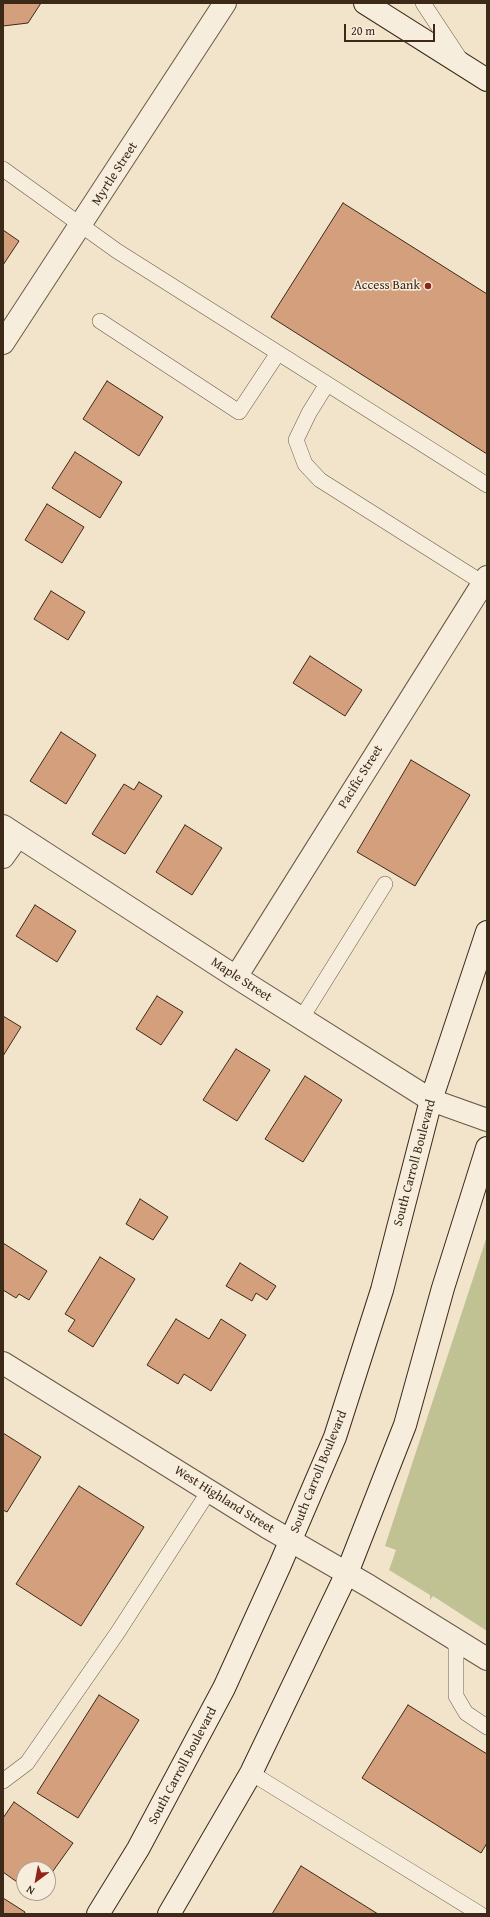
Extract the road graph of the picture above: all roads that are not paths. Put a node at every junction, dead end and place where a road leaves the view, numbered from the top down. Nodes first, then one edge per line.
1 (225, 3) edge
2 (365, 3) edge
3 (423, 3) edge
4 (464, 65) junction
5 (487, 80) edge
6 (3, 169) edge
7 (81, 226) junction
8 (100, 321) dead end
9 (3, 343) edge
10 (278, 353) junction
11 (327, 384) junction
12 (487, 485) edge
13 (485, 580) edge
14 (10, 831) edge
15 (3, 857) edge
16 (385, 884) dead end
17 (487, 932) edge
18 (236, 977) junction
19 (302, 1019) junction
20 (431, 1100) junction
21 (487, 1120) edge
22 (487, 1148) edge
23 (3, 1363) edge
24 (209, 1491) junction
25 (291, 1541) junction
26 (347, 1574) junction
27 (456, 1639) junction
28 (487, 1659) edge
29 (487, 1727) edge
30 (251, 1773) junction
31 (3, 1781) edge
32 (98, 1914) edge
33 (169, 1914) edge
34 (480, 1914) edge

1 - 7 street, Myrtle Street
2 - 4 street
3 - 4 lane
4 - 5 street
6 - 7 lane
7 - 9 street, Myrtle Street
7 - 10 lane
8 - 10 lane
10 - 11 lane
11 - 12 lane
11 - 13 lane
13 - 18 street, Pacific Street
14 - 15 street
14 - 18 street, Maple Street
16 - 19 lane
17 - 20 street, South Carroll Boulevard
18 - 19 street, Maple Street
19 - 20 street, Maple Street
20 - 21 street, Maple Street
20 - 25 street, South Carroll Boulevard
22 - 26 street
23 - 24 street, West Highland Street
24 - 25 street, West Highland Street
24 - 31 lane
25 - 26 street, West Highland Street
25 - 32 street, South Carroll Boulevard
26 - 27 street, West Highland Street
26 - 30 street
27 - 28 street, West Highland Street
27 - 29 lane
30 - 33 street
30 - 34 lane

